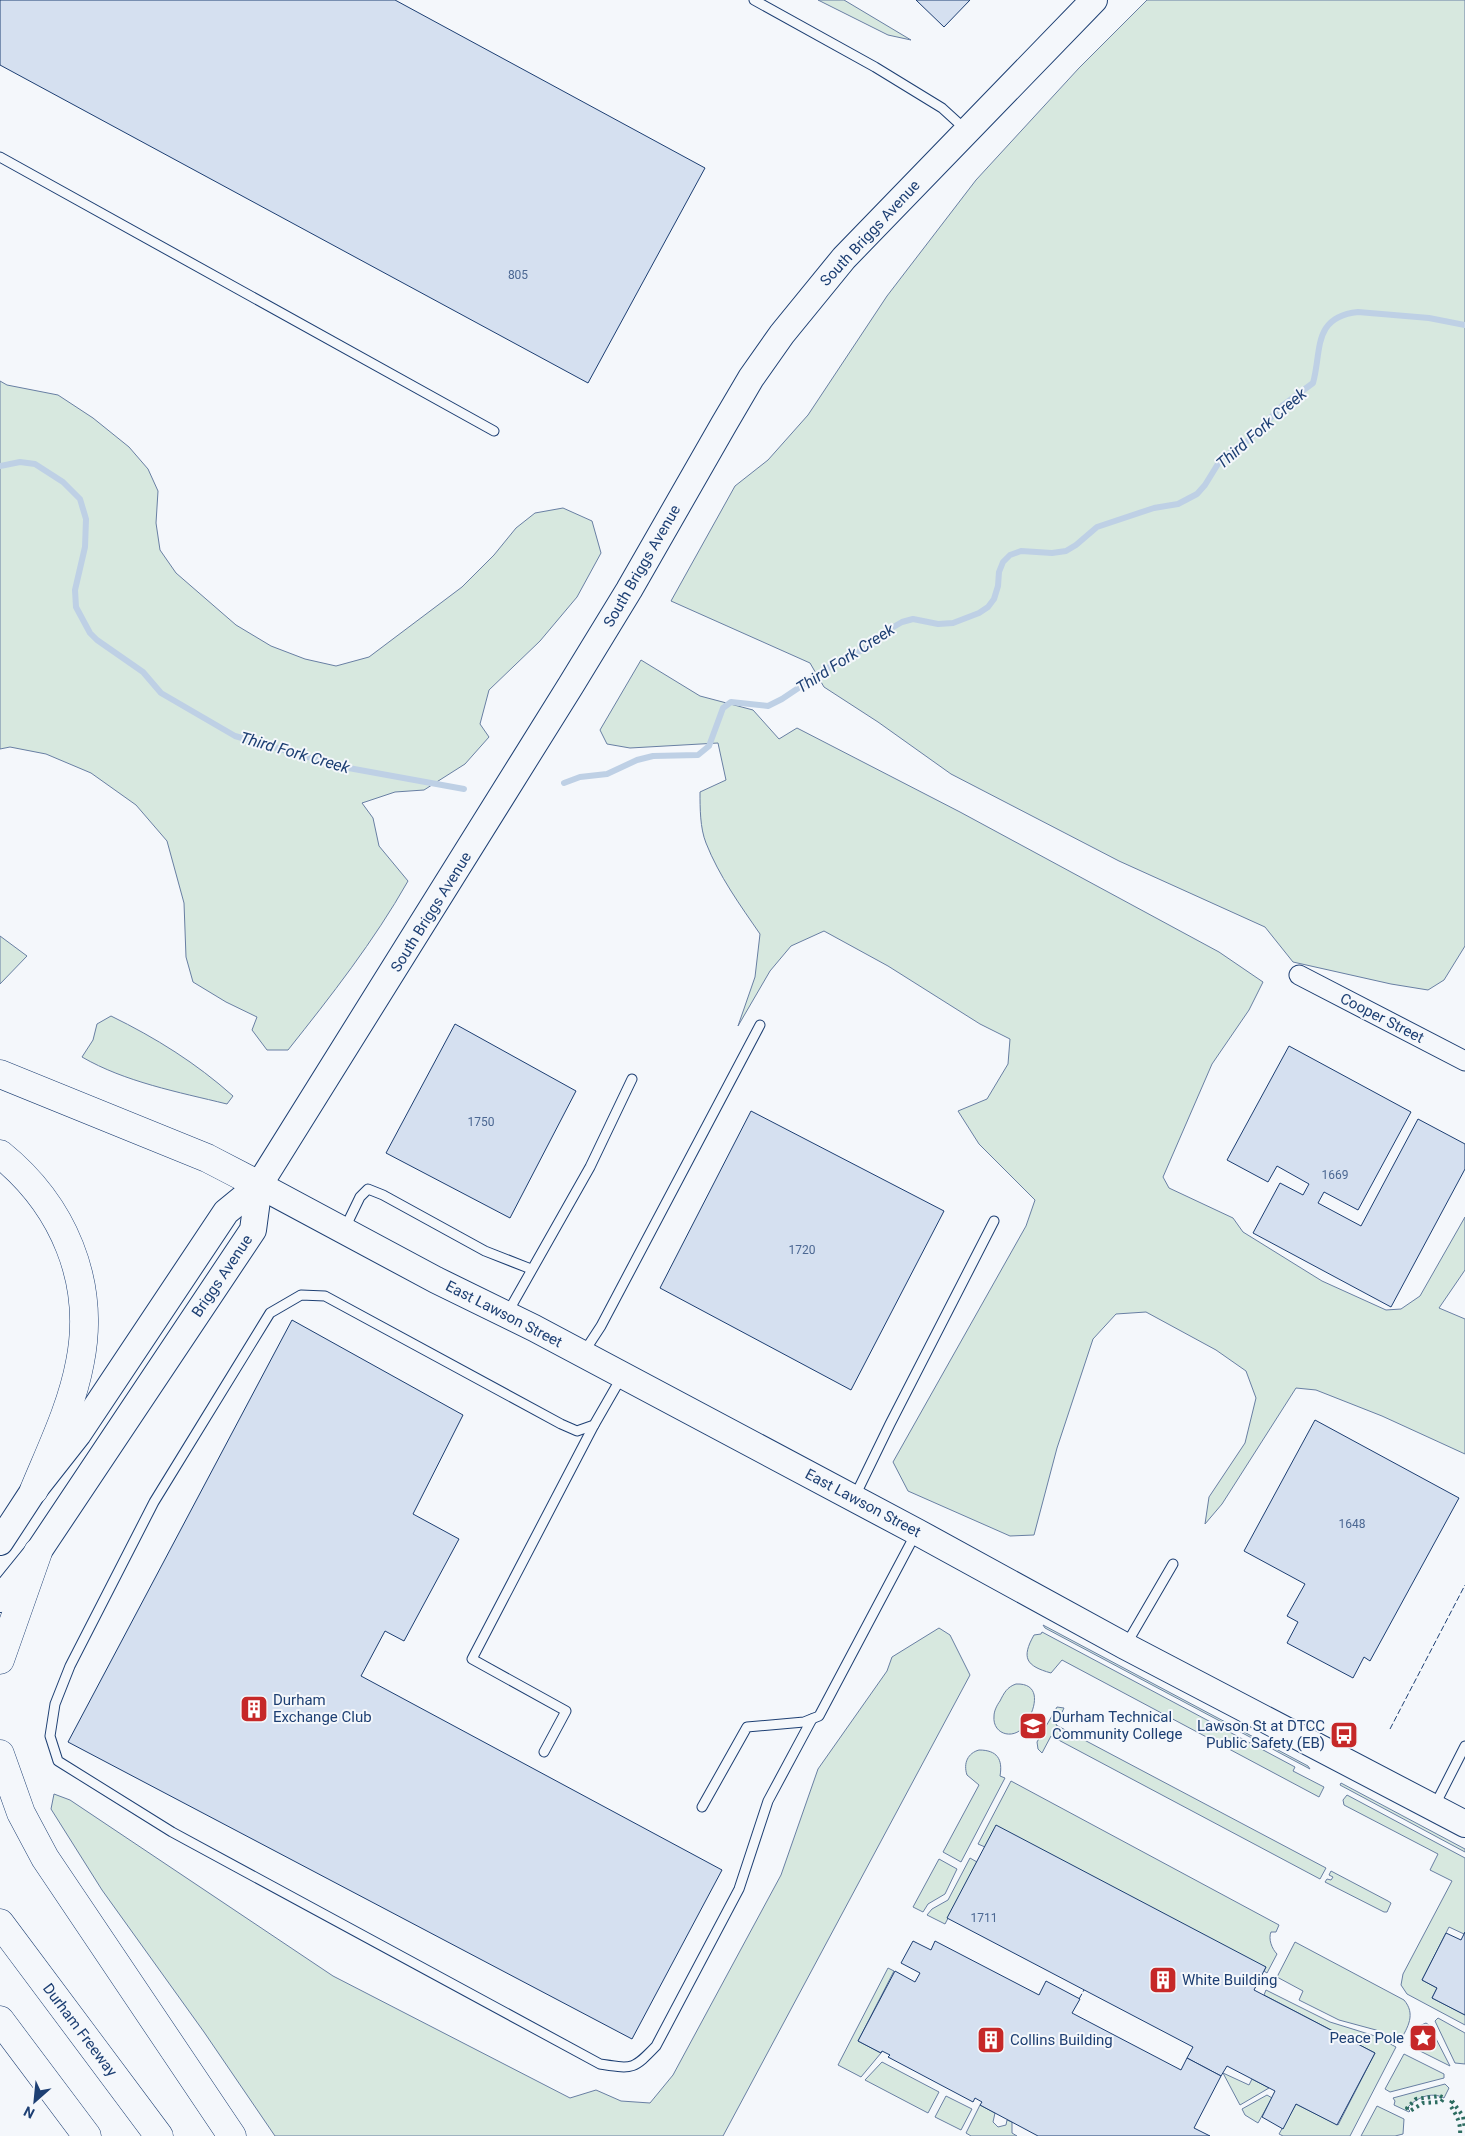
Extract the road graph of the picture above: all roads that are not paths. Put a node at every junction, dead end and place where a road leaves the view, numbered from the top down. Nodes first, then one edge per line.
1 (754, 0) edge
2 (1094, 0) edge
3 (967, 131) junction
4 (0, 157) edge
5 (494, 431) dead end
6 (1298, 974) dead end
7 (760, 1025) dead end
8 (1465, 1061) edge
9 (0, 1074) edge
10 (632, 1079) dead end
11 (0, 1154) edge
12 (258, 1185) junction
13 (994, 1221) dead end
14 (344, 1230) junction
15 (531, 1270) junction
16 (507, 1315) junction
17 (583, 1354) junction
18 (623, 1375) junction
19 (594, 1425) junction
20 (34, 1490) junction
21 (854, 1498) junction
22 (917, 1532) junction
23 (0, 1542) edge
24 (38, 1552) junction
25 (1173, 1564) dead end
26 (0, 1599) edge
27 (1125, 1646) junction
28 (0, 1660) edge
29 (812, 1719) junction
30 (1465, 1746) edge
31 (544, 1752) dead end
32 (0, 1754) edge
33 (702, 1807) dead end
34 (1434, 1808) junction
35 (1465, 1824) edge
36 (0, 1923) edge
37 (0, 2020) edge
38 (87, 2136) edge
39 (159, 2136) edge
40 (232, 2136) edge

1 - 3 lane
2 - 3 street, South Briggs Avenue
3 - 12 street, South Briggs Avenue
4 - 5 lane
6 - 8 street, Cooper Street
7 - 17 lane
9 - 12 highway
10 - 15 lane
11 - 20 highway
12 - 14 street, East Lawson Street
12 - 20 street
12 - 24 street, Briggs Avenue
13 - 21 lane
14 - 15 lane
14 - 16 street, East Lawson Street
15 - 16 lane
16 - 17 street, East Lawson Street
17 - 18 street, East Lawson Street
18 - 19 lane
18 - 21 street, East Lawson Street
19 - 29 lane
19 - 31 lane
20 - 23 street
21 - 22 street, East Lawson Street
22 - 27 street, East Lawson Street
22 - 29 lane
24 - 26 street, Briggs Avenue
24 - 28 highway
25 - 27 lane
27 - 34 street, East Lawson Street
29 - 33 lane
30 - 34 lane
32 - 40 highway
34 - 35 street, East Lawson Street
36 - 39 highway, Durham Freeway
37 - 38 highway

